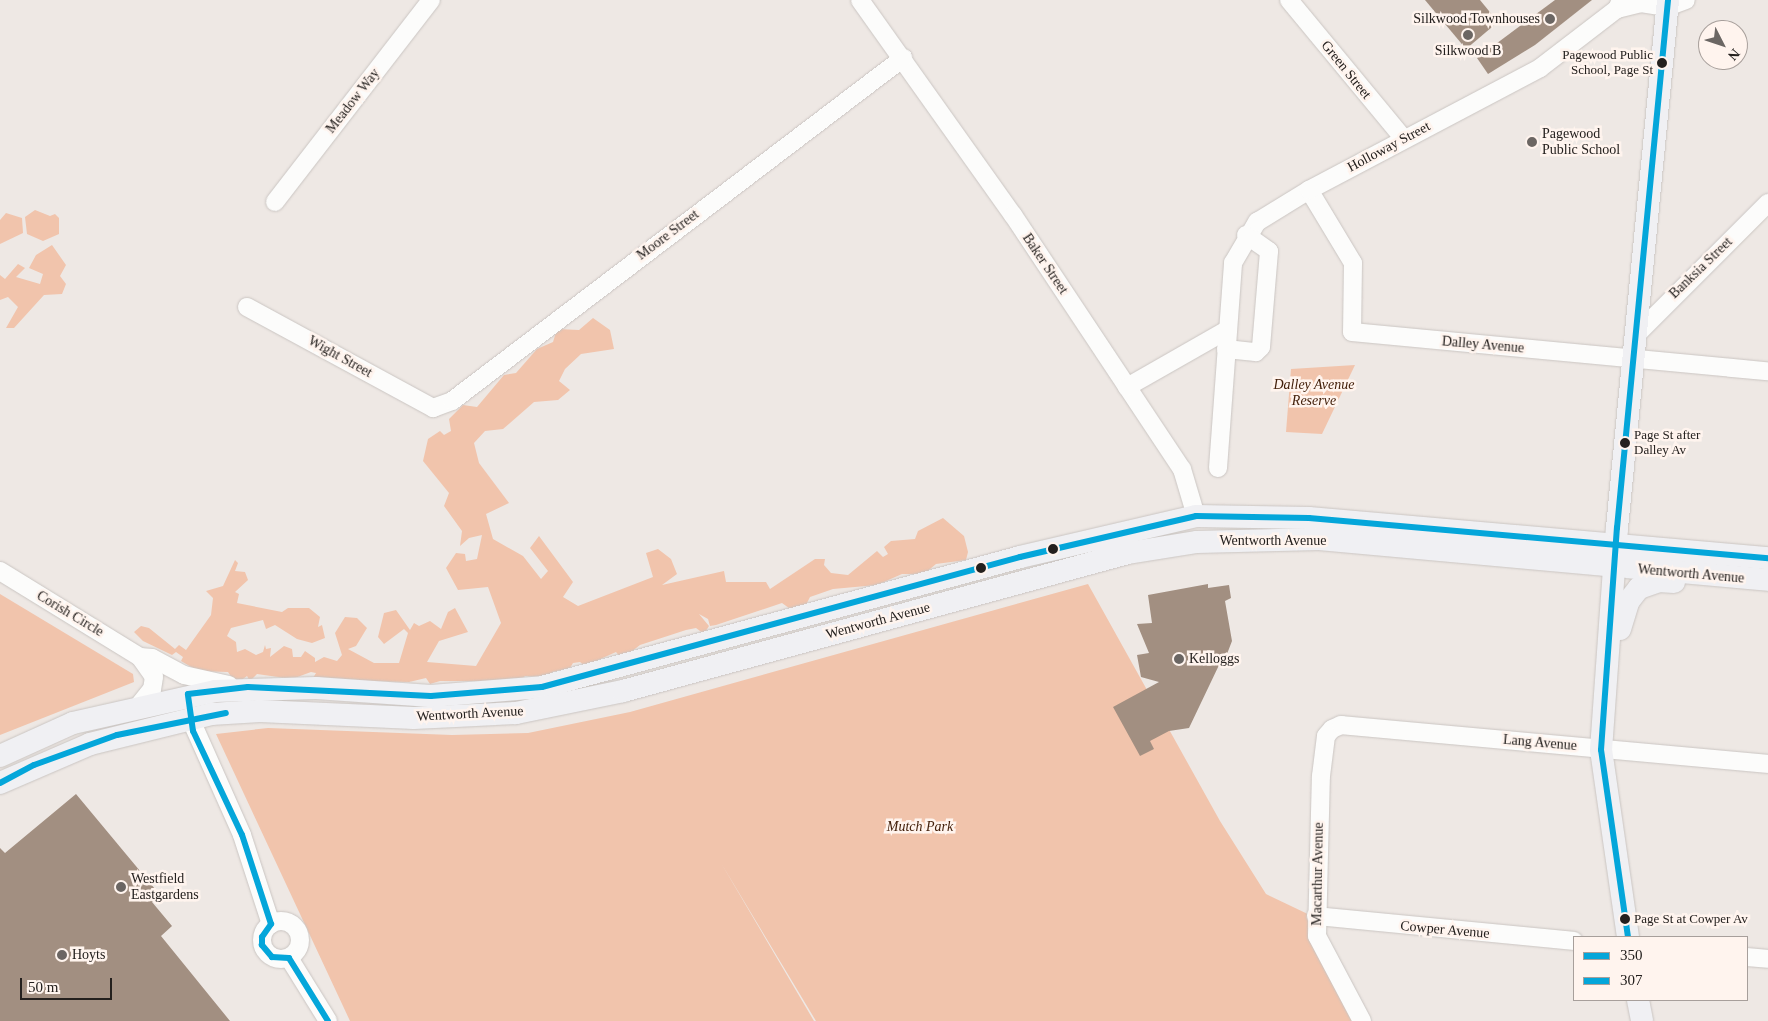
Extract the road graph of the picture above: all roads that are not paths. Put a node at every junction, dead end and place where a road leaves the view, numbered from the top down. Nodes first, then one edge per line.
1 (431, 0) edge
2 (860, 0) edge
3 (1289, 0) edge
4 (1674, 2) edge
5 (1619, 5) edge
6 (903, 58) junction
7 (1404, 139) junction
8 (1309, 190) junction
9 (275, 202) dead end
10 (1768, 203) edge
11 (1246, 235) junction
12 (247, 307) dead end
13 (1227, 330) junction
14 (1636, 335) junction
15 (1226, 349) junction
16 (1633, 359) junction
17 (1768, 371) edge
18 (1127, 388) junction
19 (432, 408) joint
20 (1218, 468) dead end
21 (1196, 516) junction
22 (1197, 542) junction
23 (1616, 544) junction
24 (1768, 558) edge
25 (1616, 568) junction
26 (0, 572) edge
27 (1727, 577) junction
28 (1768, 580) edge
29 (140, 657) junction
30 (1608, 663) junction
31 (248, 687) junction
32 (188, 694) junction
33 (139, 705) junction
34 (190, 718) junction
35 (1341, 725) joint
36 (1601, 750) junction
37 (0, 756) edge
38 (1768, 764) edge
39 (0, 783) edge
40 (1316, 916) junction
41 (271, 924) junction
42 (1628, 936) edge
43 (1573, 941) edge
44 (1748, 957) edge
45 (289, 958) junction
46 (1768, 959) edge
47 (1638, 1001) edge
48 (328, 1021) edge
49 (1362, 1021) edge
50 (1642, 1021) edge

1 - 9 street, Meadow Way
2 - 6 street, Baker Street
3 - 7 street, Green Street
4 - 5 street, Holloway Street
4 - 14 main road
5 - 7 street, Holloway Street
6 - 18 street, Baker Street
6 - 19 street, Moore Street
7 - 8 street, Holloway Street
8 - 11 street, Holloway Street
8 - 16 street, Dalley Avenue
10 - 14 street, Banksia Street
11 - 13 street, Holloway Street
11 - 15 street
12 - 19 street, Wight Street
13 - 15 street, Holloway Street
13 - 18 street
14 - 16 main road
15 - 20 street, Holloway Street
16 - 17 street, Dalley Avenue
16 - 23 main road
18 - 21 street, Baker Street
21 - 22 main road, Baker Street
21 - 23 main road, Wentworth Avenue
21 - 31 main road, Wentworth Avenue
22 - 25 main road, Wentworth Avenue
22 - 34 main road, Wentworth Avenue
23 - 24 main road, Wentworth Avenue
23 - 25 main road
25 - 27 main road, Wentworth Avenue
25 - 30 main road
26 - 29 street, Corish Circle
27 - 28 main road, Wentworth Avenue
27 - 30 main road
29 - 31 street, Corish Circle
29 - 33 street, Corish Circle
30 - 36 main road
31 - 32 main road, Wentworth Avenue
32 - 33 main road, Wentworth Avenue
32 - 34 main road
33 - 37 main road, Wentworth Avenue
34 - 39 main road, Wentworth Avenue
34 - 41 street
35 - 36 street, Lang Avenue
35 - 40 street, Macarthur Avenue
36 - 38 street, Lang Avenue
36 - 42 main road
40 - 43 street, Cowper Avenue
40 - 49 street, Macarthur Avenue
41 - 45 street
41 - 45 street
44 - 46 street
45 - 48 street
47 - 50 main road

